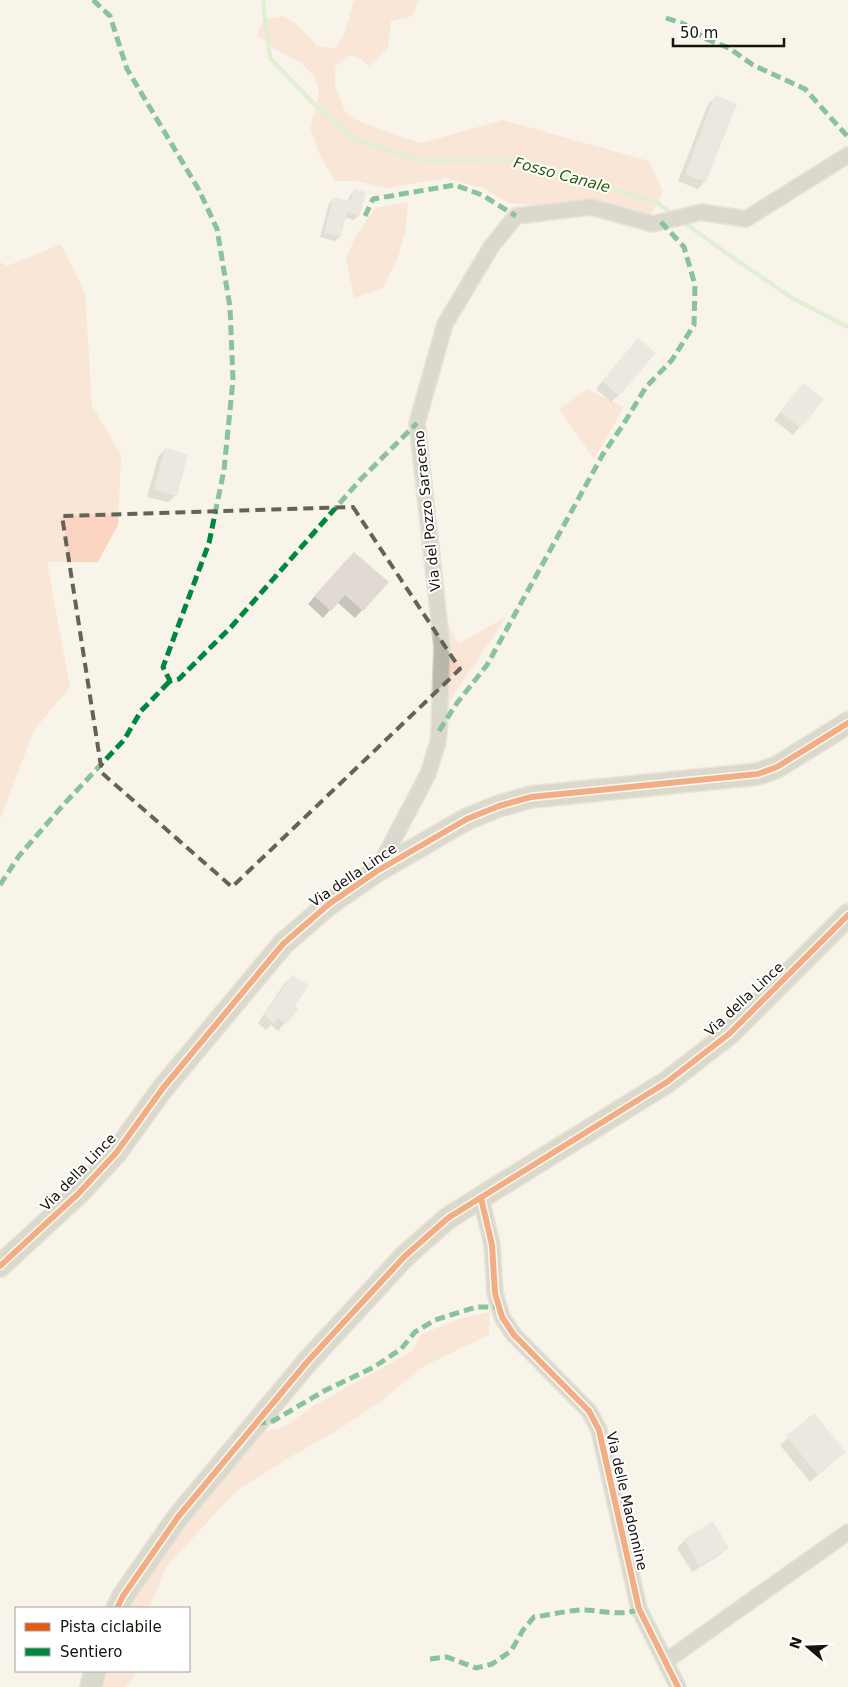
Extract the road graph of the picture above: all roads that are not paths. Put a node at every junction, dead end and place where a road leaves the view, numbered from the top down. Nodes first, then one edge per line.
1 (848, 156) edge
2 (848, 723) edge
3 (377, 871) junction
4 (848, 915) edge
5 (481, 1198) junction
6 (0, 1266) edge
7 (848, 1532) edge
8 (118, 1607) edge
9 (666, 1661) junction
10 (95, 1672) edge
11 (91, 1687) edge
12 (678, 1687) edge

1 - 3 street, Via del Pozzo Saraceno
2 - 3 street, Via della Lince
3 - 6 street, Via della Lince
4 - 5 street, Via della Lince
5 - 8 street, Via della Lince
5 - 9 street, Via delle Madonnine
7 - 9 street
9 - 12 street, Via delle Madonnine
10 - 11 street

